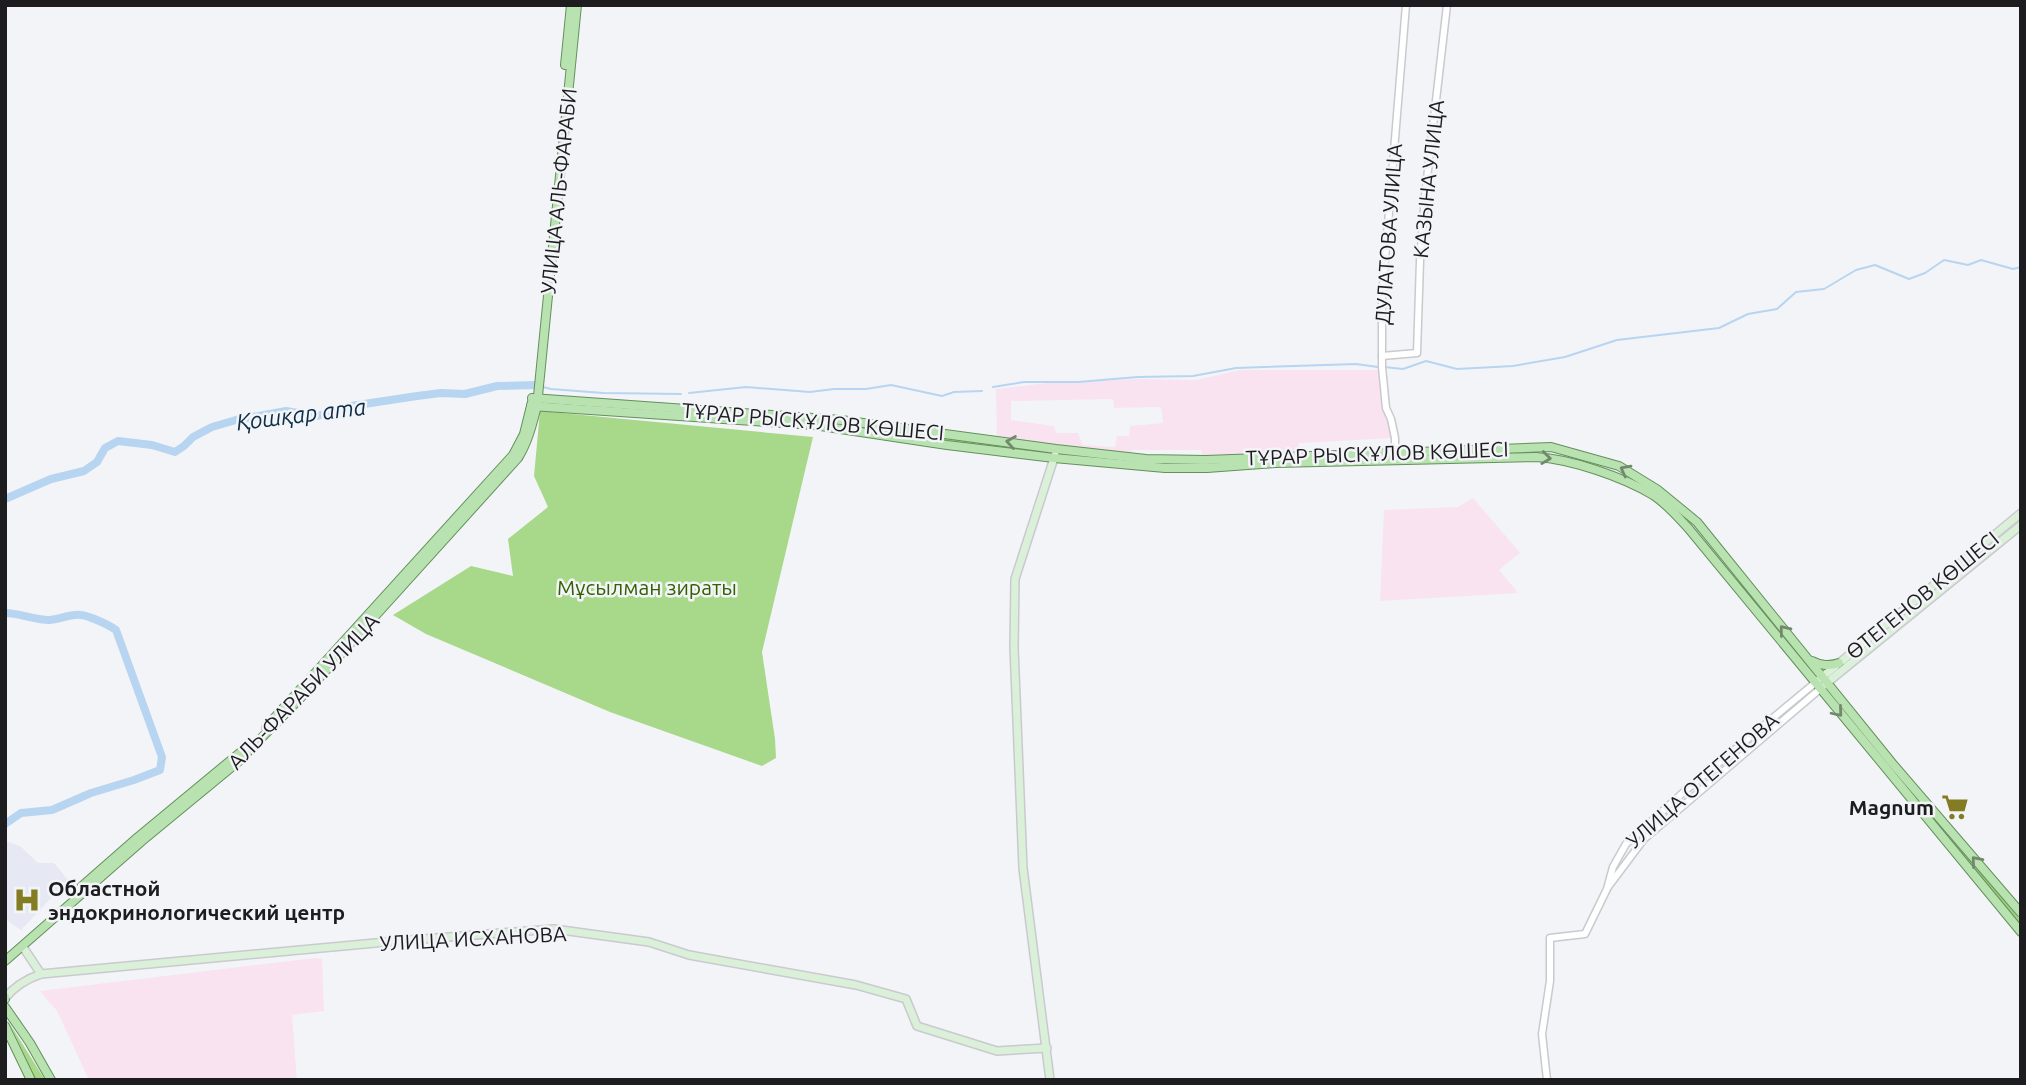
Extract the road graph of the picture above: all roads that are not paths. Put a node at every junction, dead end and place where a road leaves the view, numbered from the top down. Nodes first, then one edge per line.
1 (570, 5) edge
2 (577, 5) edge
3 (1406, 5) edge
4 (1447, 5) edge
5 (1382, 356) junction
6 (536, 377) junction
7 (534, 399) junction
8 (1055, 453) junction
9 (1574, 453) junction
10 (1395, 457) junction
11 (1571, 464) junction
12 (2021, 513) edge
13 (2021, 525) edge
14 (1740, 575) junction
15 (1732, 582) junction
16 (1808, 659) junction
17 (1839, 663) junction
18 (1825, 679) junction
19 (1817, 686) junction
20 (1889, 765) junction
21 (1911, 792) junction
22 (2021, 913) edge
23 (2021, 932) edge
24 (23, 947) junction
25 (5, 954) edge
26 (5, 961) edge
27 (37, 976) junction
28 (5, 998) edge
29 (5, 1007) edge
30 (5, 1026) edge
31 (32, 1046) junction
32 (1047, 1048) junction
33 (18, 1053) junction
34 (30, 1080) edge
35 (51, 1080) edge
36 (1050, 1080) edge
37 (1547, 1080) edge

1 - 6 main road, УЛИЦА АЛЬ-ФАРАБИ
2 - 6 main road, УЛИЦА АЛЬ-ФАРАБИ
3 - 5 street, ДУЛАТОВА УЛИЦА
4 - 5 street, КАЗЫНА УЛИЦА
5 - 10 street, ДУЛАТОВА УЛИЦА
6 - 7 main road, АЛЬ-ФАРАБИ УЛИЦА
7 - 8 main road, ТҰРАР РЫСКҰЛОВ КӨШЕСІ
8 -> 7 main road, ТҰРАР РЫСКҰЛОВ КӨШЕСІ
7 - 24 main road, АЛЬ-ФАРАБИ УЛИЦА
7 - 25 main road, АЛЬ-ФАРАБИ УЛИЦА
8 - 10 main road, ТҰРАР РЫСКҰЛОВ КӨШЕСІ
8 - 32 main road
9 - 10 main road, ТҰРАР РЫСКҰЛОВ КӨШЕСІ
9 - 11 main road
14 -> 9 main road, ТҰРАР РЫСКҰЛОВ КӨШЕСІ
10 -> 11 main road, ТҰРАР РЫСКҰЛОВ КӨШЕСІ
11 - 15 main road, ТҰРАР РЫСКҰЛОВ КӨШЕСІ
12 - 17 main road, ӨТЕГЕНОВ КӨШЕСІ
13 - 18 main road, ӨТЕГЕНОВ КӨШЕСІ
14 - 15 main road
16 -> 14 main road, ТҰРАР РЫСКҰЛОВ КӨШЕСІ
15 - 19 main road, ТҰРАР РЫСКҰЛОВ КӨШЕСІ
16 - 17 main road
16 - 18 main road, ТҰРАР РЫСКҰЛОВ КӨШЕСІ
17 - 18 main road, ӨТЕГЕНОВ КӨШЕСІ
18 - 19 main road
18 - 20 main road, ТҰРАР РЫСКҰЛОВ КӨШЕСІ
19 -> 20 main road, ТҰРАР РЫСКҰЛОВ КӨШЕСІ
19 - 37 street, УЛИЦА ОТЕГЕНОВА
20 - 21 main road, ТҰРАР РЫСКҰЛОВ КӨШЕСІ
22 -> 21 main road, ТҰРАР РЫСКҰЛОВ КӨШЕСІ
21 - 23 main road, ТҰРАР РЫСКҰЛОВ КӨШЕСІ
24 - 26 main road, АЛЬ-ФАРАБИ УЛИЦА
24 - 27 main road
27 - 28 main road
27 - 32 main road, УЛИЦА ИСХАНОВА
29 - 31 main road
30 - 33 main road
31 - 33 main road
31 - 35 main road
32 - 36 main road
33 - 34 main road

